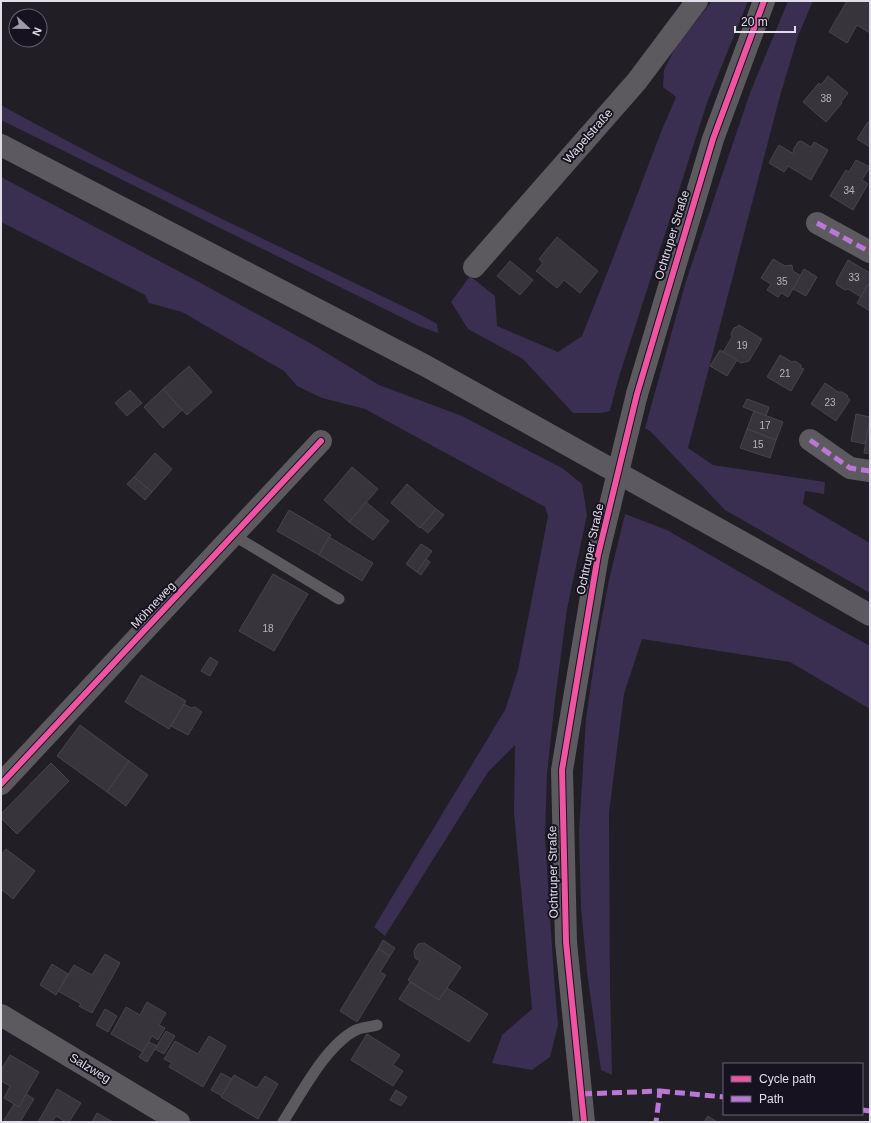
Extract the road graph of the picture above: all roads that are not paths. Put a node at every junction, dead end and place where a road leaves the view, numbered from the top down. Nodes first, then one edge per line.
1 (697, 1) edge
2 (764, 1) edge
3 (1, 145) edge
4 (817, 223) dead end
5 (870, 252) edge
6 (474, 267) dead end
7 (810, 440) dead end
8 (321, 441) dead end
9 (870, 471) edge
10 (233, 536) junction
11 (340, 599) dead end
12 (870, 615) edge
13 (1, 784) edge
14 (1, 1015) edge
15 (377, 1025) dead end
16 (179, 1122) edge
17 (283, 1122) edge
18 (584, 1122) edge

1 - 6 street, Wapelstraße
2 - 18 street, Ochtruper Straße, bridge
3 - 12 highway
4 - 5 street
7 - 9 street
8 - 10 street, Möhneweg
10 - 11 lane
10 - 13 street, Möhneweg
14 - 16 street, Salzweg
15 - 17 lane

